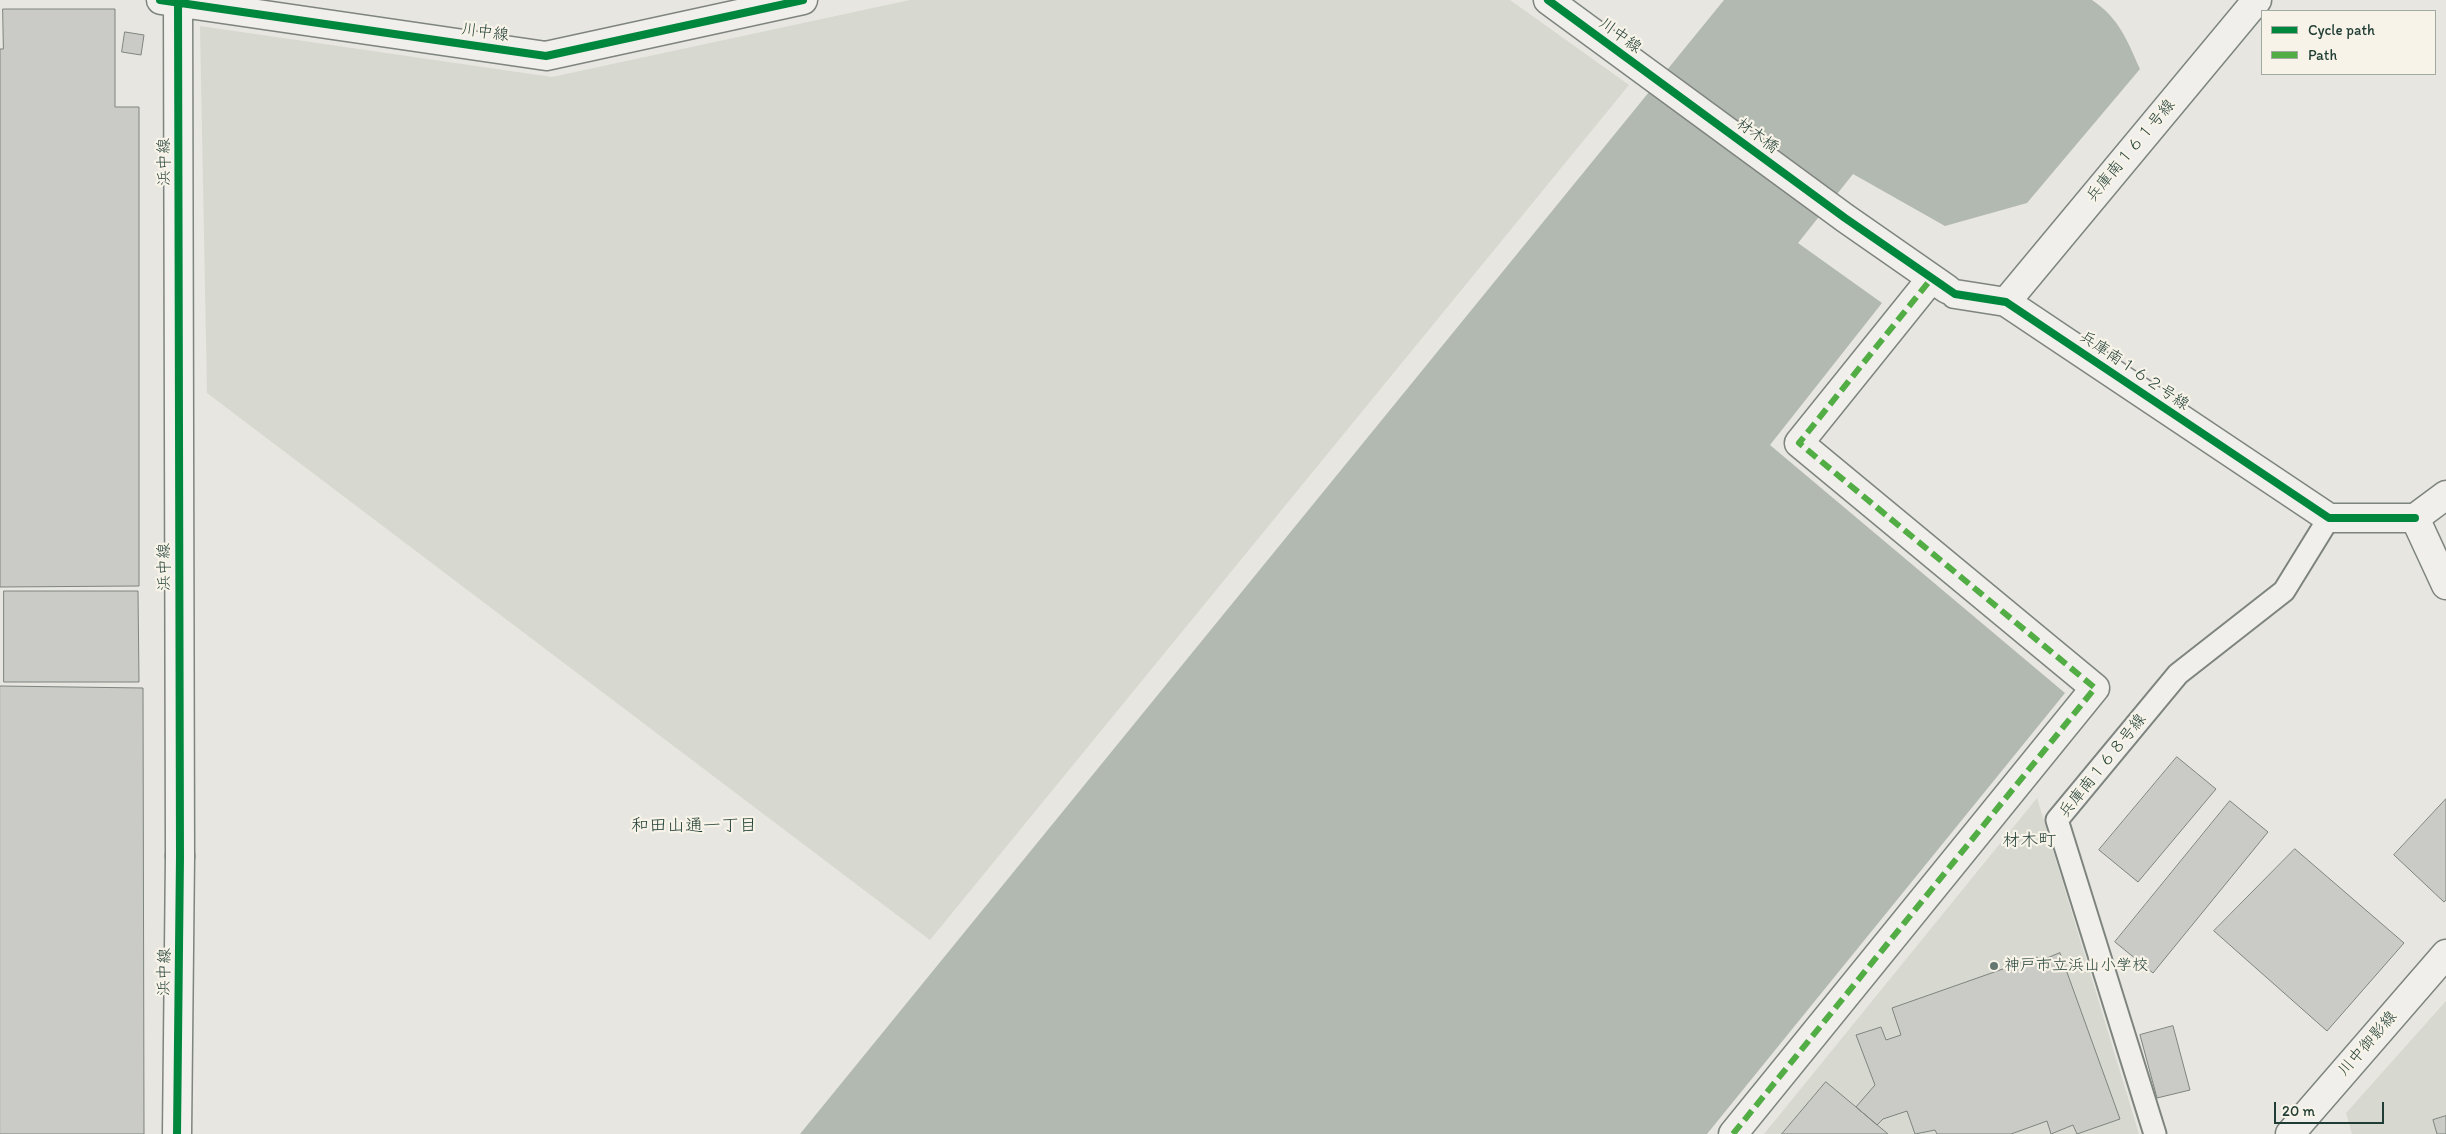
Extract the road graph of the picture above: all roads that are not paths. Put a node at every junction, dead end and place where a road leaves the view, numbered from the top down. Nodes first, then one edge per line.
1 (803, 0) edge
2 (1548, 0) edge
3 (2257, 0) edge
4 (172, 1) edge
5 (774, 3) edge
6 (1652, 77) joint
7 (1845, 218) joint
8 (1932, 279) junction
9 (2006, 302) junction
10 (2446, 495) edge
11 (2329, 518) junction
12 (2415, 518) junction
13 (2446, 585) edge
14 (2446, 954) edge
15 (177, 1134) edge
16 (1733, 1134) edge
17 (2155, 1134) edge
18 (2290, 1134) edge

1 - 5 street, 川中線
2 - 6 street, 川中線
3 - 9 street, 兵庫南１６１号線
4 - 5 street, 川中線
4 - 15 street, 浜中線
6 - 7 street, 材木橋
7 - 8 street, 兵庫南１６２号線
8 - 9 street, 兵庫南１６２号線
8 - 16 street
9 - 11 street, 兵庫南１６２号線
10 - 12 street
11 - 12 street
11 - 17 lane, 兵庫南１６８号線
12 - 13 street
14 - 18 street, 川中御影線

